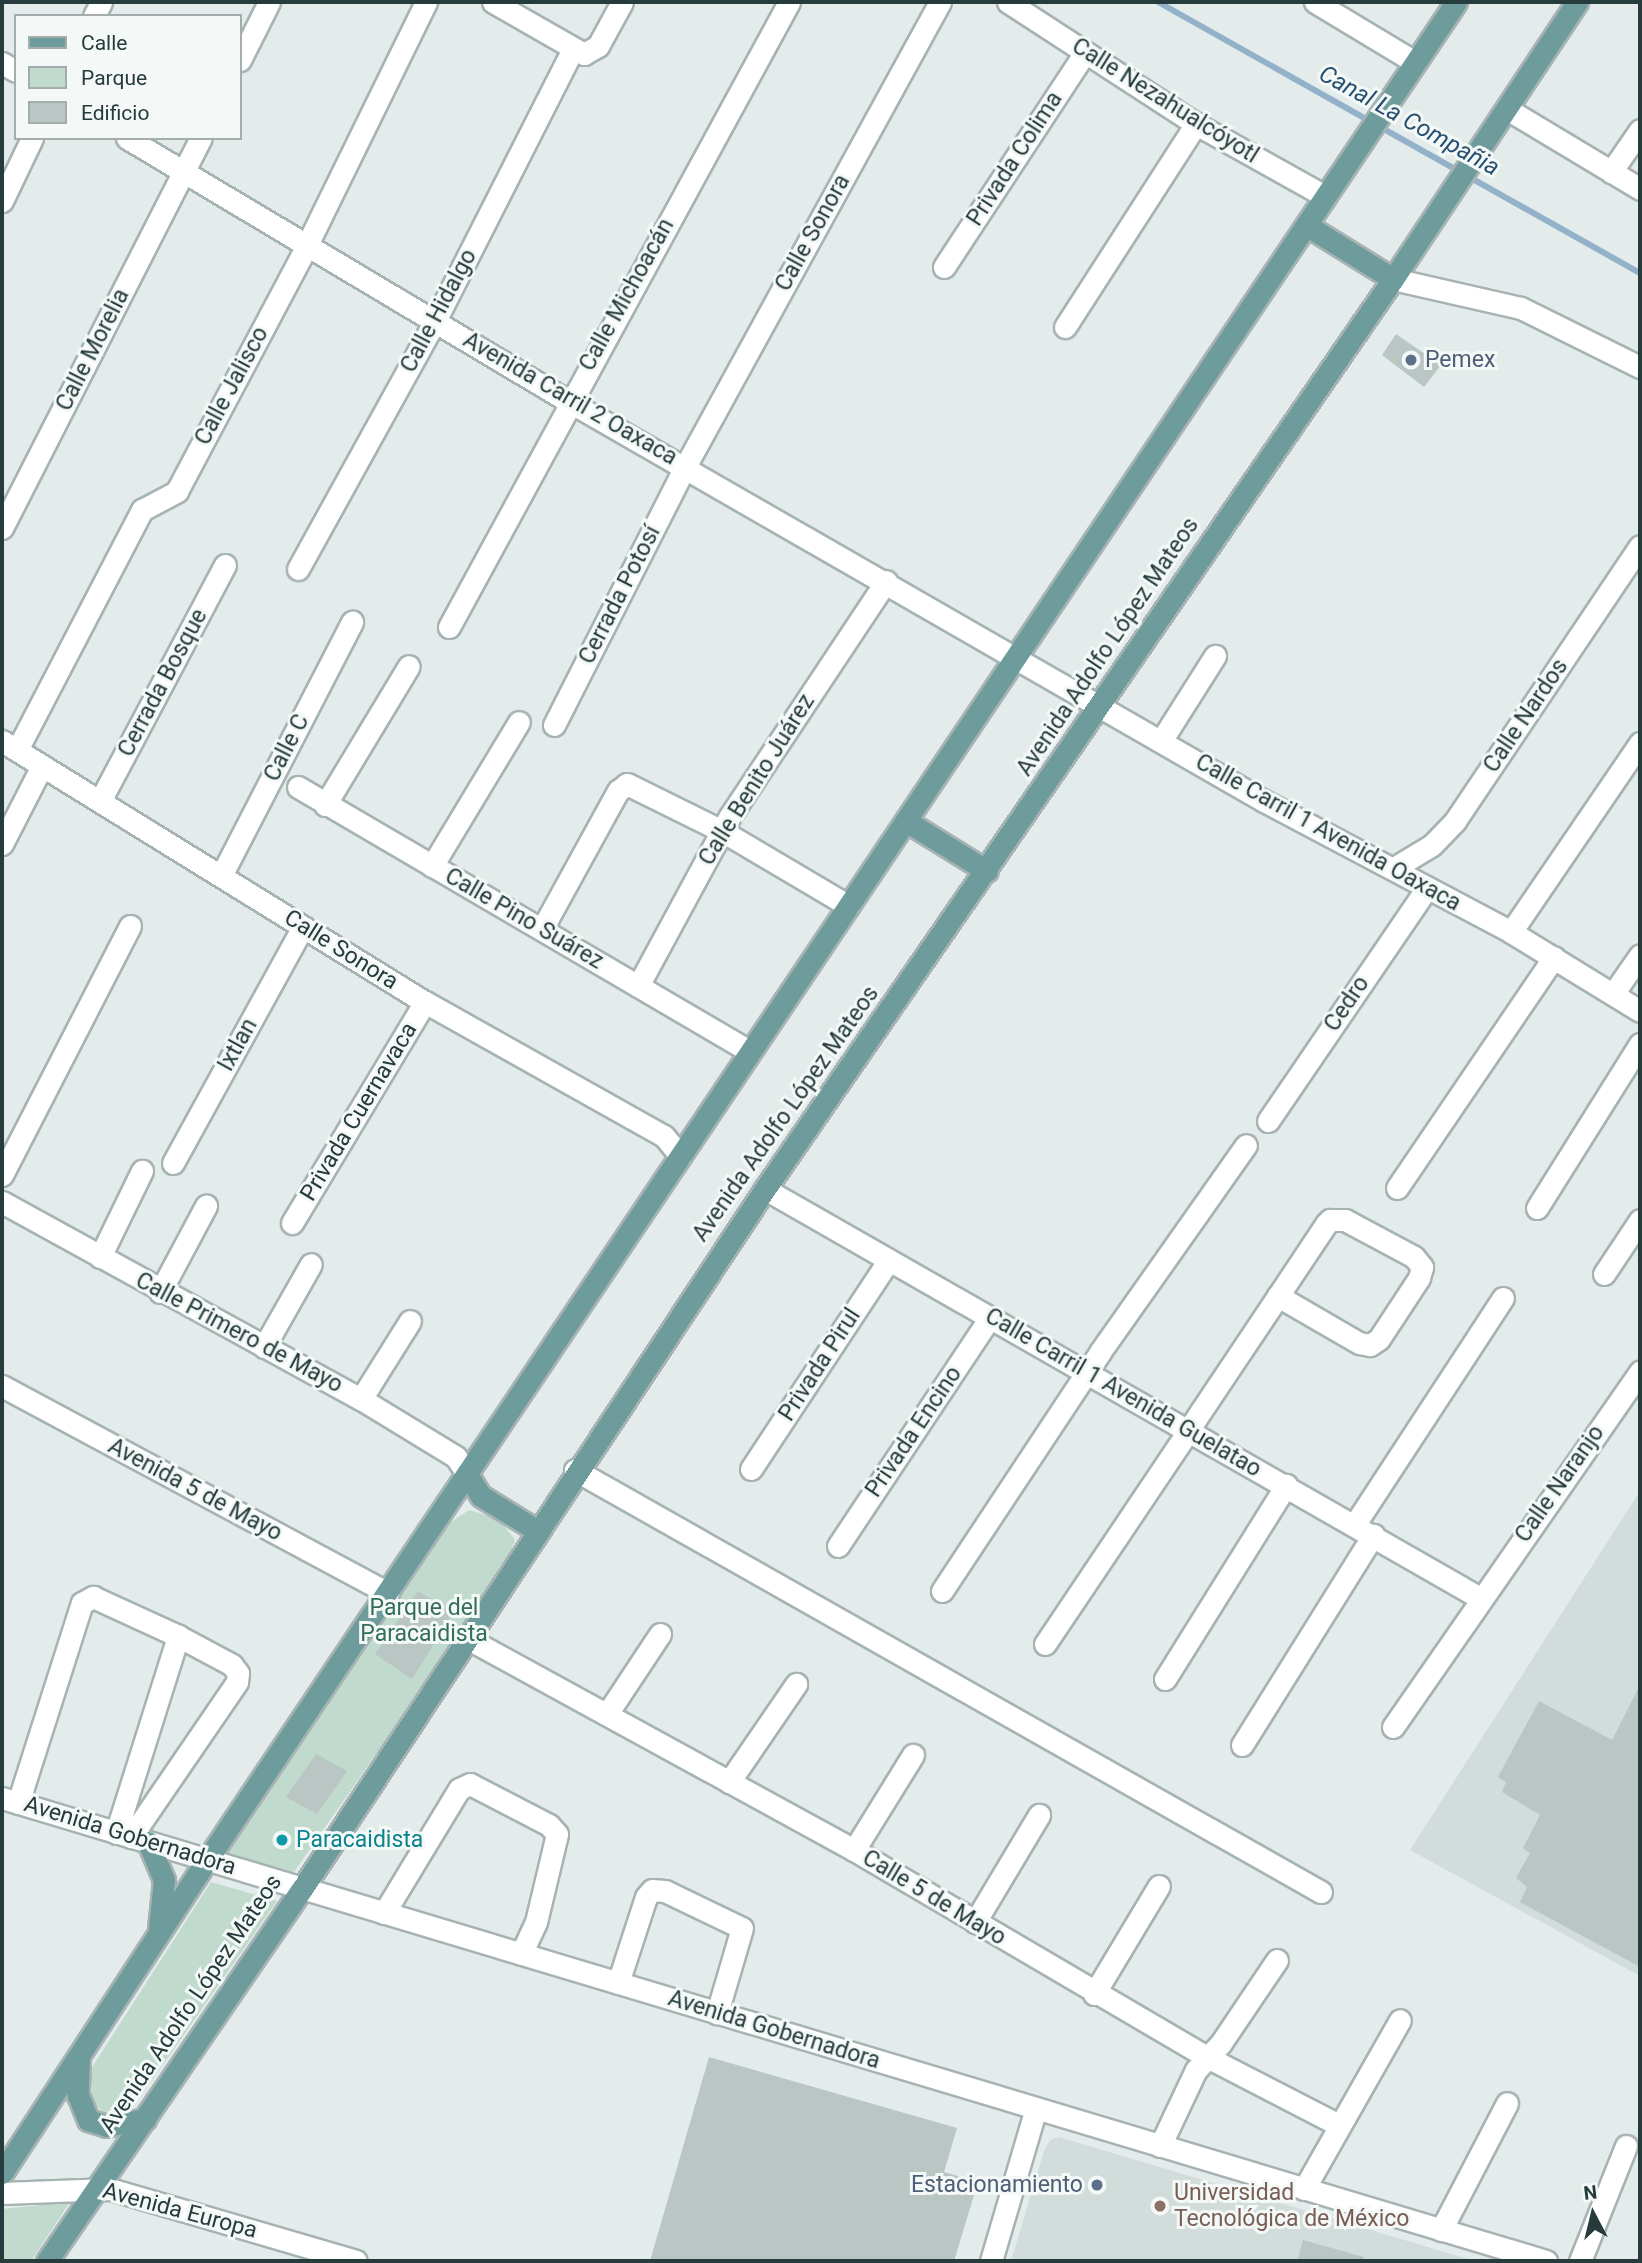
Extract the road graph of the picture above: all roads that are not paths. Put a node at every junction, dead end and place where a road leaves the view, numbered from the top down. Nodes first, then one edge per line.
1 (269, 2) edge
2 (426, 2) edge
3 (622, 2) edge
4 (789, 2) edge
5 (940, 2) edge
6 (1008, 2) edge
7 (1315, 2) edge
8 (1456, 2) edge
9 (1577, 2) edge
10 (501, 4) edge
11 (581, 51) junction
12 (1086, 52) junction
13 (242, 57) edge
14 (1409, 70) junction
15 (1507, 108) junction
16 (1196, 124) junction
17 (1640, 130) edge
18 (31, 140) edge
19 (130, 140) edge
20 (200, 140) edge
21 (1611, 172) junction
22 (184, 173) junction
23 (1329, 189) junction
24 (1640, 189) edge
25 (2, 201) edge
26 (1306, 225) junction
27 (307, 245) junction
28 (944, 267) dead end
29 (1393, 279) junction
30 (435, 321) junction
31 (1065, 327) dead end
32 (1640, 367) edge
33 (568, 401) junction
34 (686, 465) junction
35 (2, 528) edge
36 (1640, 546) edge
37 (225, 565) dead end
38 (298, 569) dead end
39 (886, 581) junction
40 (352, 622) dead end
41 (449, 627) dead end
42 (1015, 655) junction
43 (1215, 656) dead end
44 (409, 666) dead end
45 (1099, 706) junction
46 (519, 722) dead end
47 (554, 725) dead end
48 (1161, 741) junction
49 (1640, 743) edge
50 (9, 745) edge
51 (42, 766) junction
52 (298, 788) dead end
53 (100, 801) junction
54 (325, 805) junction
55 (906, 821) junction
56 (722, 831) junction
57 (2, 844) edge
58 (432, 866) junction
59 (1394, 868) junction
60 (987, 871) junction
61 (222, 874) junction
62 (1427, 888) junction
63 (849, 906) junction
64 (130, 926) dead end
65 (303, 927) junction
66 (542, 929) junction
67 (1510, 932) junction
68 (1640, 955) edge
69 (1553, 957) junction
70 (638, 986) junction
71 (1613, 994) junction
72 (425, 1002) junction
73 (1640, 1011) edge
74 (1640, 1044) edge
75 (749, 1051) junction
76 (1268, 1121) dead end
77 (1246, 1145) dead end
78 (680, 1156) junction
79 (173, 1163) dead end
80 (142, 1171) dead end
81 (2, 1175) edge
82 (1397, 1188) dead end
83 (765, 1189) junction
84 (2, 1202) edge
85 (206, 1206) dead end
86 (1537, 1208) dead end
87 (1640, 1220) edge
88 (292, 1223) dead end
89 (100, 1257) junction
90 (888, 1261) junction
91 (311, 1264) dead end
92 (1604, 1274) dead end
93 (160, 1292) junction
94 (1278, 1296) junction
95 (1503, 1298) dead end
96 (990, 1317) junction
97 (411, 1321) dead end
98 (264, 1347) junction
99 (1640, 1371) edge
100 (1087, 1372) junction
101 (2, 1386) edge
102 (361, 1399) junction
103 (1188, 1431) junction
104 (751, 1469) dead end
105 (575, 1470) junction
106 (467, 1474) junction
107 (1286, 1485) junction
108 (1364, 1529) junction
109 (536, 1530) junction
110 (838, 1546) dead end
111 (942, 1591) dead end
112 (388, 1593) junction
113 (1480, 1598) junction
114 (660, 1634) dead end
115 (178, 1636) junction
116 (465, 1637) junction
117 (1045, 1644) dead end
118 (1165, 1679) dead end
119 (796, 1684) dead end
120 (607, 1714) junction
121 (1393, 1727) dead end
122 (1242, 1745) dead end
123 (913, 1755) dead end
124 (729, 1782) junction
125 (10, 1800) edge
126 (1039, 1815) dead end
127 (132, 1838) junction
128 (853, 1850) junction
129 (207, 1860) junction
130 (1159, 1886) dead end
131 (302, 1889) junction
132 (1321, 1892) dead end
133 (384, 1913) junction
134 (975, 1922) junction
135 (156, 1942) junction
136 (522, 1954) junction
137 (1277, 1960) dead end
138 (618, 1983) junction
139 (1094, 1994) junction
140 (717, 2013) junction
141 (1400, 2020) dead end
142 (79, 2055) junction
143 (1207, 2057) junction
144 (1507, 2103) dead end
145 (1036, 2108) junction
146 (145, 2119) junction
147 (1339, 2125) junction
148 (1160, 2146) junction
149 (1626, 2146) dead end
150 (2, 2173) edge
151 (98, 2188) junction
152 (1304, 2189) junction
153 (2, 2193) edge
154 (1441, 2230) junction
155 (47, 2261) edge
156 (356, 2261) edge
157 (991, 2261) edge
158 (1546, 2261) edge
159 (1580, 2261) edge

1 - 13 street
2 - 27 street, Calle Jalisco
3 - 11 street, Calle Hidalgo
4 - 33 street, Calle Michoacán
5 - 34 street, Calle Sonora
6 - 12 street, Calle Nezahualcóyotl
7 - 14 street
8 - 14 main road
9 - 15 main road, Avenida Adolfo López Mateos
10 - 11 street
11 - 30 street, Calle Hidalgo
12 - 16 street, Calle Nezahualcóyotl
12 - 28 street, Privada Colima
14 - 23 main road
15 - 21 street
15 - 29 main road, Avenida Adolfo López Mateos
16 - 23 street, Calle Nezahualcóyotl
16 - 31 street
17 - 21 street
18 - 25 street
19 - 22 street, Avenida Carril 2 Oaxaca
20 - 22 street, Calle Morelia
21 - 24 street
22 - 27 street, Avenida Carril 2 Oaxaca
22 - 35 street, Calle Morelia
23 - 26 main road
26 - 29 main road
26 - 42 main road
27 - 30 street, Avenida Carril 2 Oaxaca
27 - 50 street, Calle Jalisco
29 - 32 street
29 - 45 main road, Avenida Adolfo López Mateos
30 - 33 street, Avenida Carril 2 Oaxaca
30 - 38 street, Calle Hidalgo
33 - 34 street, Avenida Carril 2 Oaxaca
33 - 41 street, Calle Michoacán
34 - 39 street, Avenida Carril 2 Oaxaca
34 - 47 street, Cerrada Potosí
36 - 59 street, Calle Nardos
37 - 53 street, Cerrada Bosque
39 - 42 street, Avenida Carril 2 Oaxaca
39 - 56 street, Calle Benito Juárez
40 - 61 street, Calle C
42 - 45 street, Calle Carril 1 Avenida Oaxaca
42 - 55 main road
43 - 48 street
44 - 54 street
45 - 48 street, Calle Carril 1 Avenida Oaxaca
45 - 60 main road, Avenida Adolfo López Mateos
46 - 58 street
48 - 59 street, Calle Carril 1 Avenida Oaxaca
49 - 67 street
50 - 51 street, Calle Sonora
51 - 53 street, Calle Sonora
51 - 57 street
52 - 54 street, Calle Pino Suárez
53 - 61 street, Calle Sonora
54 - 58 street, Calle Pino Suárez
55 - 60 main road
55 - 63 main road
56 - 63 street
56 - 66 street
56 - 70 street, Calle Benito Juárez
58 - 66 street, Calle Pino Suárez
59 - 62 street, Calle Carril 1 Avenida Oaxaca
60 - 83 main road, Avenida Adolfo López Mateos
61 - 65 street, Calle Sonora
62 - 67 street, Calle Carril 1 Avenida Oaxaca
62 - 76 street, Cedro
63 - 75 main road
64 - 81 street
65 - 72 street, Calle Sonora
65 - 79 street, Ixtlan
66 - 70 street, Calle Pino Suárez
67 - 69 street, Calle Carril 1 Avenida Oaxaca
68 - 71 street
69 - 71 street, Calle Carril 1 Avenida Oaxaca
69 - 82 street
70 - 75 street, Calle Pino Suárez
71 - 73 street, Calle Carril 1 Avenida Oaxaca
72 - 78 street, Calle Sonora
72 - 88 street, Privada Cuernavaca
74 - 86 street
75 - 78 main road
77 - 100 street
78 - 106 main road
80 - 89 street
83 - 90 street, Calle Carril 1 Avenida Guelatao
83 - 105 main road, Avenida Adolfo López Mateos
84 - 89 street, Calle Primero de Mayo
85 - 93 street
87 - 92 street
89 - 93 street, Calle Primero de Mayo
90 - 96 street, Calle Carril 1 Avenida Guelatao
90 - 104 street, Privada Pirul
91 - 98 street
93 - 98 street, Calle Primero de Mayo
94 - 94 street
94 - 103 street
95 - 108 street
96 - 100 street, Calle Carril 1 Avenida Guelatao
96 - 110 street, Privada Encino
97 - 102 street
98 - 102 street, Calle Primero de Mayo
99 - 113 street, Calle Naranjo
100 - 103 street, Calle Carril 1 Avenida Guelatao
100 - 111 street
101 - 112 street, Avenida 5 de Mayo
102 - 106 street, Calle Primero de Mayo
103 - 107 street, Calle Carril 1 Avenida Guelatao
103 - 117 street
105 - 109 main road, Avenida Adolfo López Mateos
105 - 132 street
106 - 109 main road
106 - 112 main road
107 - 108 street, Calle Carril 1 Avenida Guelatao
107 - 118 street
108 - 113 street, Calle Carril 1 Avenida Guelatao
108 - 122 street
109 - 116 main road, Avenida Adolfo López Mateos
112 - 129 main road
113 - 121 street, Calle Naranjo
114 - 120 street
115 - 125 street
115 - 127 street
115 - 127 street
116 - 120 street, Calle 5 de Mayo
116 - 131 main road, Avenida Adolfo López Mateos
119 - 124 street
120 - 124 street, Calle 5 de Mayo
123 - 128 street
124 - 128 street, Calle 5 de Mayo
125 - 127 street, Avenida Gobernadora
126 - 134 street
127 - 129 street, Avenida Gobernadora
127 - 135 main road
128 - 134 street, Calle 5 de Mayo
129 - 131 street, Avenida Gobernadora
129 - 135 main road
130 - 139 street
131 - 133 street, Avenida Gobernadora
131 - 146 main road, Avenida Adolfo López Mateos
133 - 136 street, Avenida Gobernadora
133 - 136 street
134 - 139 street, Calle 5 de Mayo
135 - 142 main road
136 - 138 street, Avenida Gobernadora
137 - 143 street
138 - 140 street, Avenida Gobernadora
138 - 140 street
139 - 143 street, Calle 5 de Mayo
140 - 145 street, Avenida Gobernadora
141 - 147 street
142 - 146 main road
142 - 150 main road
143 - 147 street, Calle 5 de Mayo
143 - 148 street
144 - 154 street
145 - 148 street, Avenida Gobernadora
145 - 157 street
146 - 151 main road, Avenida Adolfo López Mateos
147 - 152 street
148 - 152 street, Avenida Gobernadora
149 - 159 street
151 - 153 street, Avenida Europa
151 - 155 main road, Avenida Adolfo López Mateos
151 - 156 street, Avenida Europa
152 - 154 street, Avenida Gobernadora
154 - 158 street, Avenida Gobernadora

